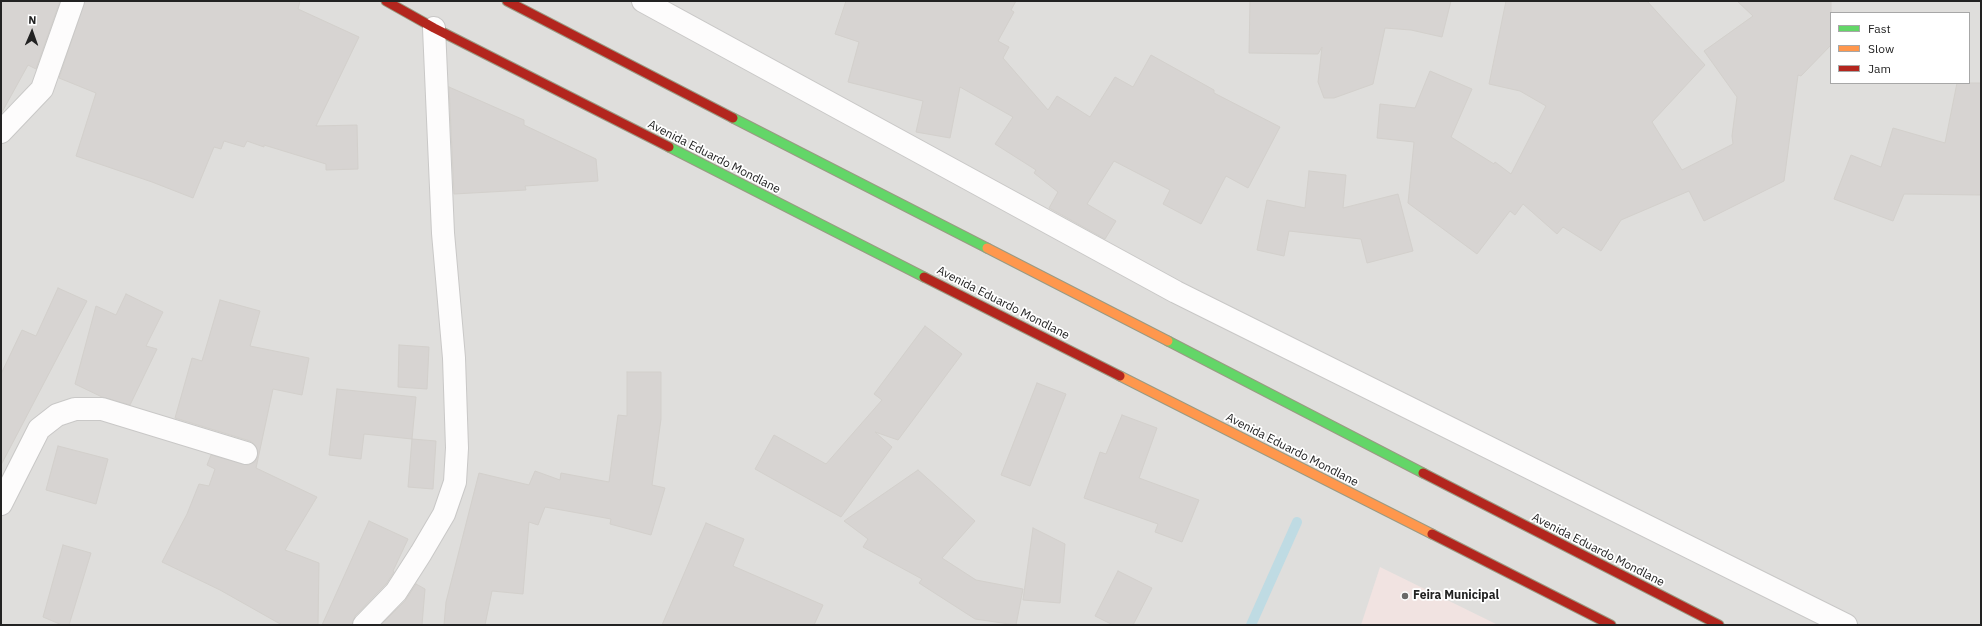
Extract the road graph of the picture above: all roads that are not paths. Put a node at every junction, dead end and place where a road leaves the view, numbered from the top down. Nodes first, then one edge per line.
1 (73, 1) edge
2 (386, 1) edge
3 (507, 1) edge
4 (644, 1) edge
5 (434, 28) junction
6 (1, 132) edge
7 (246, 453) dead end
8 (1, 504) edge
9 (364, 625) edge
10 (1611, 625) edge
11 (1719, 625) edge
12 (1846, 625) edge

1 - 6 street
2 - 5 main road, Avenida Eduardo Mondlane
3 - 11 main road, Avenida Eduardo Mondlane
4 - 12 street
5 - 9 street
5 - 10 main road, Avenida Eduardo Mondlane
7 - 8 street

